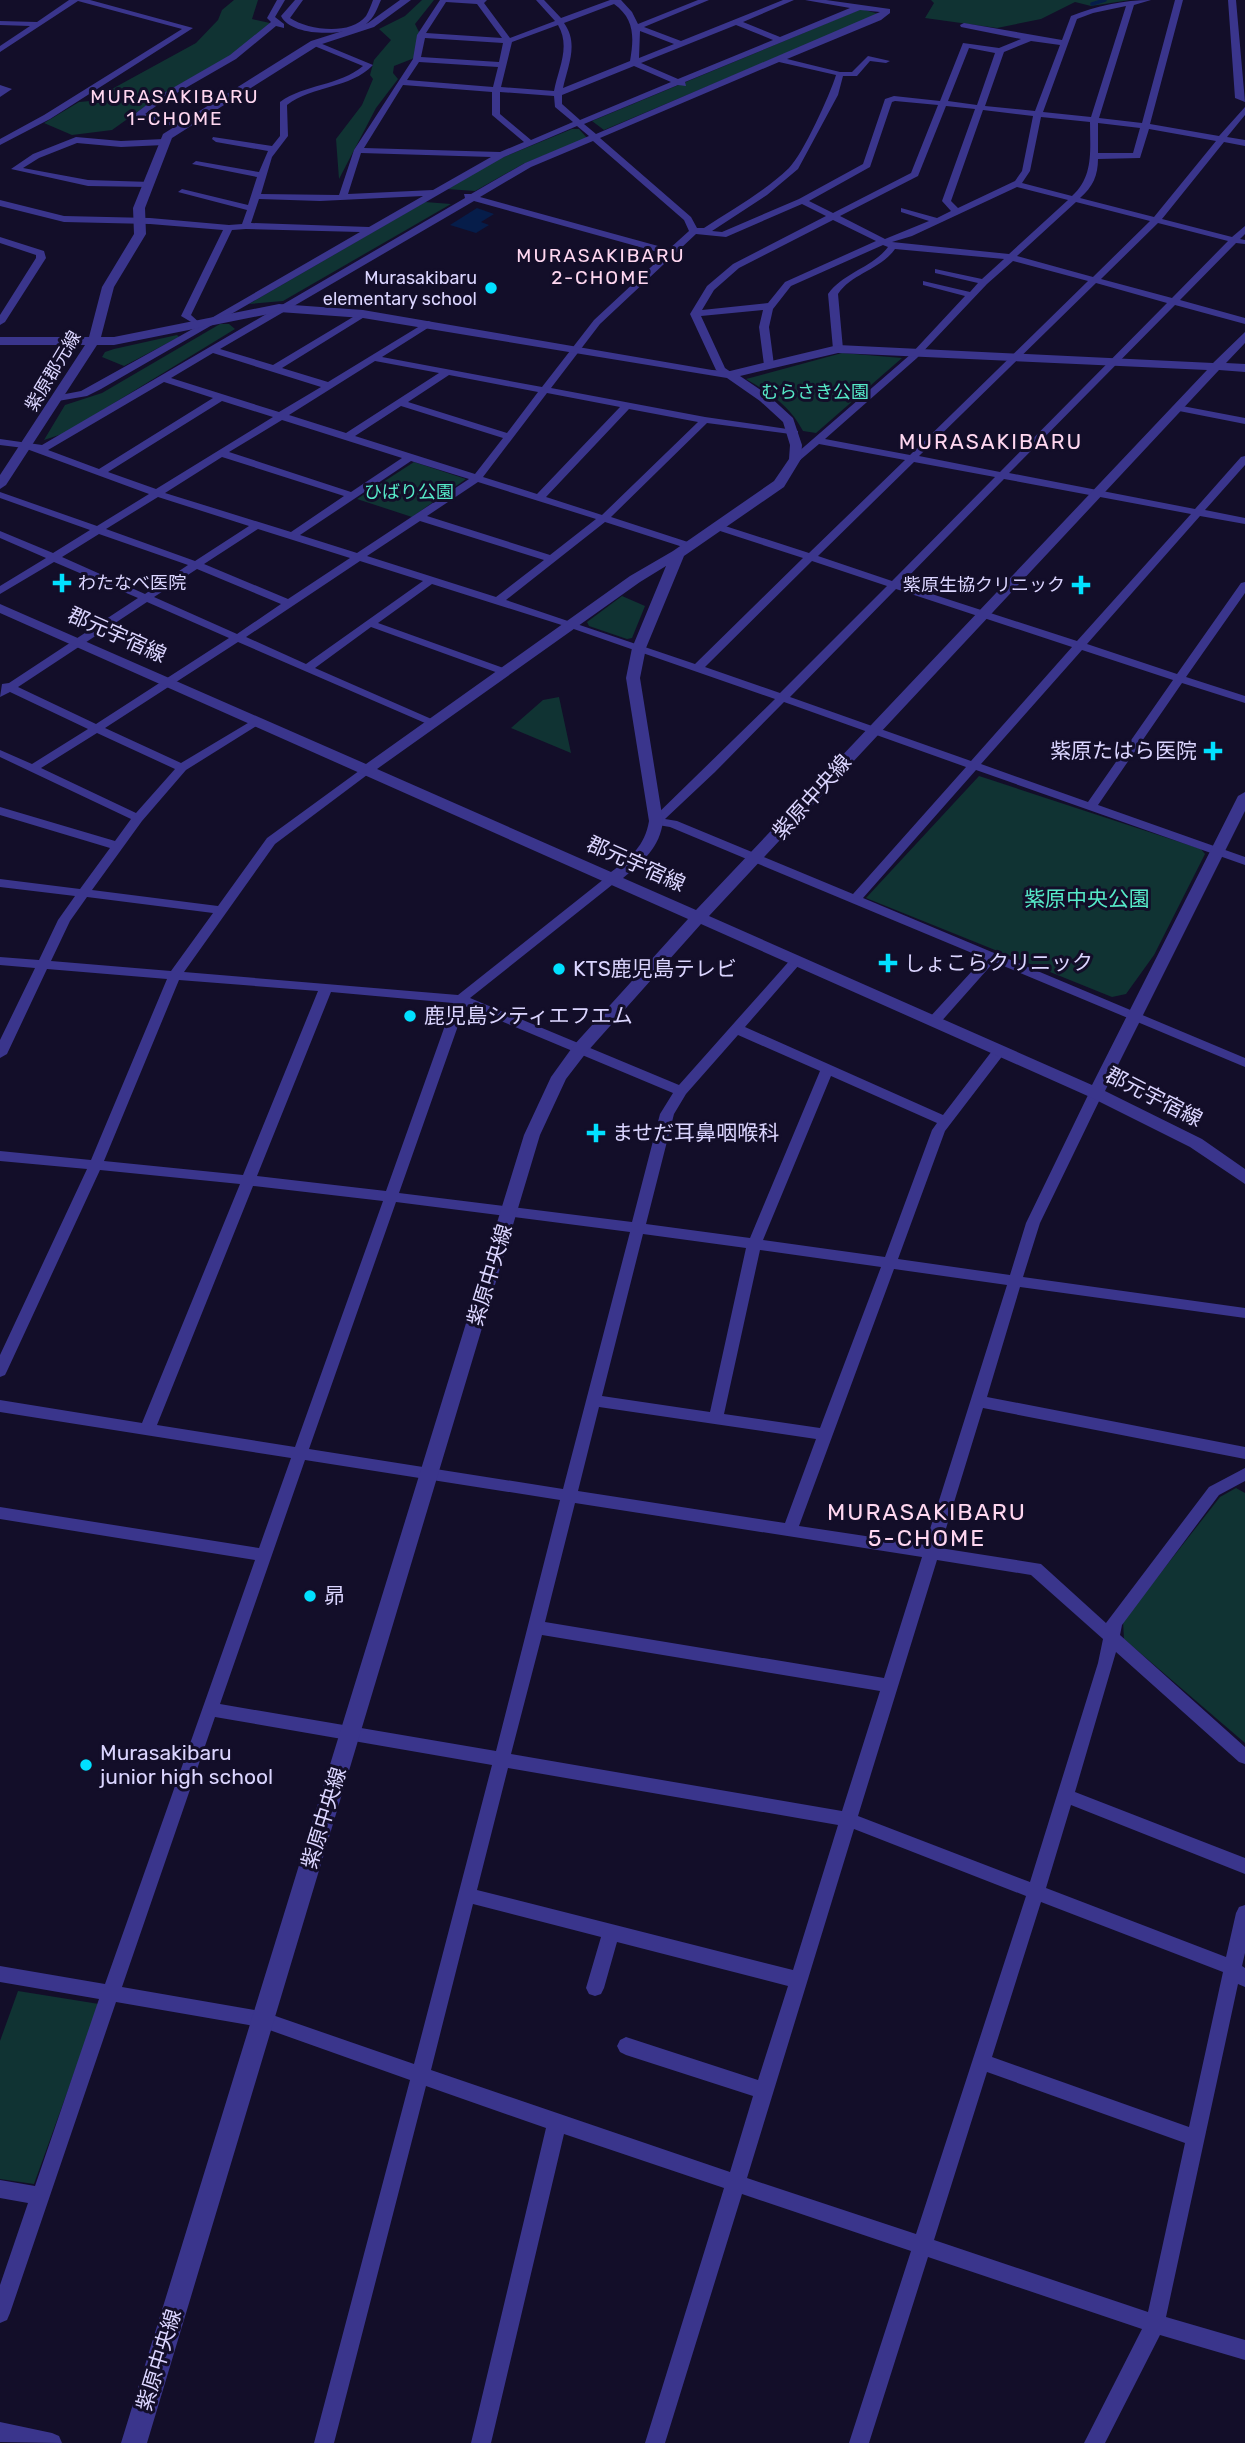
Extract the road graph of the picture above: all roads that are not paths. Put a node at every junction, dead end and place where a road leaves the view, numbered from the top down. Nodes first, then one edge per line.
1 (74, 0) edge
2 (81, 0) edge
3 (281, 0) edge
4 (299, 0) edge
5 (377, 0) edge
6 (407, 0) edge
7 (445, 0) edge
8 (540, 0) edge
9 (705, 0) edge
10 (790, 0) edge
11 (809, 0) edge
12 (1147, 0) edge
13 (1179, 0) edge
14 (1232, 0) edge
15 (481, 1) edge
16 (616, 1) edge
17 (1131, 3) junction
18 (859, 7) junction
19 (558, 21) junction
20 (736, 22) junction
21 (0, 23) edge
22 (274, 23) junction
23 (36, 24) junction
24 (964, 25) dead end
25 (637, 27) junction
26 (421, 34) junction
27 (330, 37) junction
28 (1030, 38) junction
29 (780, 40) junction
30 (508, 41) junction
31 (315, 43) junction
32 (1063, 43) junction
33 (681, 44) junction
34 (0, 50) edge
35 (1000, 51) junction
36 (417, 59) junction
37 (779, 60) junction
38 (886, 61) dead end
39 (634, 63) junction
40 (502, 65) junction
41 (840, 74) junction
42 (401, 82) junction
43 (679, 82) junction
44 (0, 87) edge
45 (496, 90) junction
46 (704, 92) junction
47 (556, 94) junction
48 (0, 95) edge
49 (1245, 100) edge
50 (943, 104) junction
51 (982, 108) junction
52 (1245, 110) edge
53 (1037, 116) junction
54 (1094, 121) junction
55 (579, 124) junction
56 (1146, 126) junction
57 (178, 127) junction
58 (595, 136) junction
59 (1223, 138) junction
60 (216, 139) dead end
61 (0, 142) edge
62 (164, 142) junction
63 (530, 143) junction
64 (1245, 143) edge
65 (273, 149) junction
66 (358, 150) junction
67 (500, 155) junction
68 (1094, 156) junction
69 (196, 164) dead end
70 (261, 175) junction
71 (148, 184) junction
72 (1016, 184) junction
73 (182, 192) dead end
74 (435, 193) junction
75 (256, 196) junction
76 (472, 196) junction
77 (343, 197) junction
78 (1076, 200) junction
79 (802, 201) junction
80 (0, 203) edge
81 (250, 208) junction
82 (904, 210) dead end
83 (956, 211) junction
84 (834, 216) junction
85 (1156, 220) junction
86 (938, 221) junction
87 (139, 222) junction
88 (246, 226) junction
89 (229, 228) junction
90 (1245, 229) edge
91 (370, 230) junction
92 (694, 231) junction
93 (0, 240) edge
94 (1240, 241) edge
95 (890, 244) junction
96 (672, 253) junction
97 (1010, 257) junction
98 (938, 271) dead end
99 (1095, 280) junction
100 (984, 282) junction
101 (926, 283) dead end
102 (972, 295) junction
103 (1174, 301) junction
104 (770, 306) junction
105 (279, 308) junction
106 (363, 314) junction
107 (695, 314) junction
108 (221, 317) junction
109 (1245, 321) edge
110 (0, 322) edge
111 (197, 323) junction
112 (428, 324) junction
113 (1245, 336) edge
114 (94, 340) junction
115 (0, 341) edge
116 (838, 348) junction
117 (210, 349) junction
118 (575, 349) junction
119 (915, 352) junction
120 (1016, 357) junction
121 (373, 358) junction
122 (1115, 362) junction
123 (769, 365) junction
124 (1217, 366) junction
125 (275, 368) junction
126 (1245, 368) edge
127 (447, 372) junction
128 (730, 375) junction
129 (161, 378) junction
130 (330, 386) junction
131 (544, 390) junction
132 (221, 397) junction
133 (58, 398) junction
134 (399, 402) junction
135 (627, 405) junction
136 (1177, 408) junction
137 (280, 416) junction
138 (705, 420) junction
139 (1245, 421) edge
140 (794, 433) junction
141 (507, 436) junction
142 (346, 437) junction
143 (816, 440) junction
144 (1, 443) edge
145 (27, 446) junction
146 (221, 453) junction
147 (411, 456) junction
148 (911, 458) junction
149 (795, 459) junction
150 (1245, 459) edge
151 (99, 473) junction
152 (1002, 475) junction
153 (477, 478) junction
154 (0, 485) edge
155 (156, 493) junction
156 (1097, 493) junction
157 (0, 495) edge
158 (351, 495) junction
159 (540, 497) junction
160 (1198, 512) junction
161 (419, 517) junction
162 (604, 518) junction
163 (1245, 521) edge
164 (257, 525) junction
165 (718, 527) junction
166 (97, 530) junction
167 (0, 534) edge
168 (294, 535) junction
169 (684, 550) junction
170 (808, 556) junction
171 (53, 557) junction
172 (359, 557) junction
173 (551, 559) junction
174 (197, 565) junction
175 (431, 580) junction
176 (893, 584) junction
177 (1245, 585) edge
178 (0, 591) edge
179 (149, 597) junction
180 (497, 602) junction
181 (289, 604) junction
182 (0, 608) edge
183 (984, 614) junction
184 (369, 623) junction
185 (572, 625) junction
186 (239, 637) junction
187 (79, 643) junction
188 (1079, 646) junction
189 (639, 648) junction
190 (307, 667) junction
191 (697, 668) junction
192 (505, 673) junction
193 (1180, 679) junction
194 (170, 683) junction
195 (3, 689) edge
196 (780, 698) junction
197 (1245, 701) edge
198 (257, 722) junction
199 (432, 723) junction
200 (98, 729) junction
201 (874, 731) junction
202 (0, 753) edge
203 (973, 765) junction
204 (33, 768) junction
205 (182, 768) junction
206 (367, 770) junction
207 (1245, 796) edge
208 (1091, 806) junction
209 (0, 811) edge
210 (138, 818) junction
211 (656, 821) junction
212 (117, 846) junction
213 (1217, 851) junction
214 (757, 858) junction
215 (1245, 861) edge
216 (613, 878) junction
217 (0, 883) edge
218 (83, 892) junction
219 (855, 899) junction
220 (221, 910) junction
221 (699, 917) junction
222 (992, 957) junction
223 (0, 961) edge
224 (795, 962) junction
225 (43, 964) junction
226 (175, 975) junction
227 (326, 988) junction
228 (461, 999) junction
229 (1134, 1016) junction
230 (934, 1021) junction
231 (737, 1029) junction
232 (580, 1049) junction
233 (1000, 1050) junction
234 (0, 1054) edge
235 (1245, 1063) edge
236 (827, 1069) junction
237 (681, 1091) junction
238 (1096, 1093) junction
239 (944, 1121) junction
240 (0, 1156) edge
241 (96, 1164) junction
242 (1245, 1178) edge
243 (250, 1179) junction
244 (391, 1194) junction
245 (511, 1209) junction
246 (635, 1230) junction
247 (754, 1246) junction
248 (888, 1264) junction
249 (1014, 1282) junction
250 (1245, 1313) edge
251 (0, 1371) edge
252 (592, 1400) junction
253 (978, 1401) junction
254 (0, 1406) edge
255 (716, 1418) junction
256 (147, 1430) junction
257 (827, 1435) junction
258 (301, 1452) junction
259 (1245, 1453) edge
260 (429, 1472) junction
261 (1245, 1474) edge
262 (568, 1494) junction
263 (0, 1513) edge
264 (790, 1530) junction
265 (932, 1552) junction
266 (264, 1555) junction
267 (535, 1627) junction
268 (1111, 1638) junction
269 (889, 1686) junction
270 (211, 1709) junction
271 (350, 1734) junction
272 (1245, 1757) edge
273 (501, 1758) junction
274 (1064, 1795) junction
275 (847, 1819) junction
276 (1245, 1866) edge
277 (1036, 1891) junction
278 (467, 1895) junction
279 (1245, 1913) edge
280 (611, 1932) junction
281 (1238, 1973) edge
282 (0, 1974) edge
283 (798, 1980) junction
284 (595, 1988) dead end
285 (111, 1993) junction
286 (261, 2019) junction
287 (626, 2046) dead end
288 (980, 2061) junction
289 (421, 2074) junction
290 (764, 2091) junction
291 (557, 2123) junction
292 (1195, 2138) junction
293 (737, 2181) junction
294 (0, 2189) edge
295 (41, 2196) junction
296 (922, 2245) junction
297 (0, 2313) edge
298 (1155, 2324) junction
299 (1245, 2350) edge
300 (0, 2432) edge
301 (52, 2443) edge
302 (134, 2443) edge
303 (324, 2443) edge
304 (481, 2443) edge
305 (655, 2443) edge
306 (859, 2443) edge
307 (1094, 2443) edge

1 - 23 street
2 - 61 street
3 - 22 street
4 - 5 street
6 - 27 street, 紫原郡元線
7 - 15 street
7 - 26 street
8 - 19 street
9 - 25 street
10 - 20 street
11 - 18 street
12 - 17 street
13 - 56 street
14 - 49 street
15 - 30 street
16 - 19 street
16 - 25 street
17 - 32 street
17 - 54 street
18 - 29 street
18 - 37 street
19 - 30 street
19 - 47 street
20 - 29 street
20 - 33 street
21 - 23 street
22 - 27 street
22 - 57 street
23 - 34 street
24 - 28 street
25 - 33 street
25 - 39 street
26 - 30 street
26 - 36 street
27 - 31 street, 紫原郡元線
28 - 32 street
28 - 35 street
29 - 43 street
30 - 40 street
31 - 57 street, 紫原郡元線
31 - 65 street
32 - 53 street
33 - 39 street
35 - 50 street
35 - 51 street
36 - 40 street
36 - 42 street
37 - 41 street
37 - 46 street
38 - 41 street
39 - 43 street
39 - 47 street
40 - 45 street
41 - 92 street
42 - 45 street
42 - 66 street
43 - 46 street
43 - 55 street
44 - 48 street
45 - 47 street
45 - 63 street
46 - 58 street
47 - 55 street
50 - 51 street
50 - 79 street
50 - 84 street
51 - 53 street
51 - 83 street
52 - 59 street
53 - 54 street
53 - 72 street
54 - 56 street
54 - 68 street
55 - 58 street
55 - 63 street
56 - 59 street
56 - 68 street
57 - 62 street, 紫原郡元線
58 - 76 street
58 - 92 street
59 - 64 street
59 - 85 street
60 - 65 street
62 - 71 street, 紫原郡元線
62 - 71 street
63 - 67 street
65 - 70 street
66 - 67 street
66 - 77 street
67 - 74 street
68 - 78 street
69 - 70 street
70 - 75 street
71 - 87 street, 紫原郡元線
72 - 78 street
72 - 83 street
73 - 81 street
74 - 76 street
74 - 77 street
74 - 91 street
75 - 77 street
75 - 81 street
76 - 96 street
76 - 105 street
78 - 85 street
78 - 97 street
79 - 84 street
79 - 92 street
80 - 87 street
81 - 88 street
82 - 86 street
83 - 86 street
84 - 95 street
84 - 107 street
85 - 94 street
85 - 99 street
86 - 95 street
87 - 89 street
87 - 114 street, 紫原郡元線
88 - 89 street
88 - 91 street
89 - 111 street
90 - 94 street
91 - 108 street
92 - 96 street
93 - 110 street
94 - 103 street
95 - 97 street
95 - 104 street
95 - 116 street
96 - 118 street
97 - 99 street
97 - 100 street
98 - 100 street
99 - 103 street
99 - 120 street
100 - 102 street
101 - 102 street
102 - 119 street
103 - 109 street
103 - 122 street
104 - 107 street
104 - 123 street
105 - 106 street
105 - 108 street
105 - 117 street
106 - 112 street
106 - 125 street
107 - 128 street
108 - 111 street
108 - 133 street
111 - 114 street
112 - 118 street
112 - 121 street
113 - 124 street, 紫原中央線
114 - 115 street
114 - 133 street, 紫原郡元線
116 - 119 street
116 - 123 street
117 - 125 street
117 - 129 street
118 - 128 street
118 - 131 street
119 - 120 street
119 - 143 street
120 - 122 street
120 - 148 street
121 - 127 street
121 - 130 street
122 - 124 street
122 - 152 street
123 - 128 street
124 - 126 street
124 - 136 street, 紫原中央線
125 - 130 street
127 - 131 street
127 - 134 street
128 - 140 street
129 - 132 street
129 - 145 street
130 - 137 street
131 - 135 street
131 - 141 street
132 - 137 street
132 - 151 street
133 - 145 street, 紫原郡元線
134 - 141 street
134 - 142 street
135 - 138 street
135 - 159 street
136 - 139 street
136 - 156 street, 紫原中央線
137 - 142 street
137 - 146 street
138 - 140 street
138 - 162 street
140 - 149 street
141 - 153 street
142 - 147 street
143 - 148 street
143 - 149 street
144 - 145 street
145 - 151 street
145 - 154 street, 紫原郡元線
146 - 155 street
146 - 158 street
147 - 153 street
147 - 158 street
148 - 152 street
148 - 170 street
149 - 165 street
150 - 160 street
151 - 155 street
152 - 156 street
152 - 176 street
153 - 159 street
153 - 161 street
155 - 164 street
155 - 166 street
156 - 160 street
156 - 183 street, 紫原中央線
157 - 166 street
158 - 168 street
159 - 162 street
160 - 163 street
160 - 188 street
161 - 172 street
161 - 173 street
162 - 169 street
162 - 173 street
164 - 168 street
164 - 174 street
165 - 169 street
165 - 170 street
166 - 171 street
166 - 174 street
167 - 171 street
168 - 172 street
169 - 185 street
169 - 189 street
170 - 176 street
170 - 191 street
171 - 178 street
171 - 179 street
172 - 175 street
172 - 181 street
173 - 180 street
174 - 179 street
174 - 181 street
175 - 180 street
175 - 184 street
176 - 183 street
176 - 196 street
177 - 193 street
179 - 186 street
179 - 187 street
180 - 185 street
181 - 186 street
182 - 187 street, 郡元宇宿線
183 - 188 street
183 - 201 street, 紫原中央線
184 - 190 street
184 - 192 street
185 - 189 street
185 - 192 street
186 - 190 street
186 - 194 street
187 - 194 street, 郡元宇宿線
187 - 195 street
188 - 193 street
188 - 203 street
189 - 191 street
189 - 211 street
190 - 199 street
191 - 196 street
192 - 199 street
193 - 197 street
193 - 208 street
194 - 198 street, 郡元宇宿線
194 - 200 street
195 - 200 street
196 - 201 street
196 - 211 street
198 - 205 street
198 - 206 street, 郡元宇宿線
199 - 206 street
200 - 204 street
200 - 205 street
201 - 203 street
201 - 214 street, 紫原中央線
202 - 204 street
203 - 208 street
203 - 219 street
204 - 210 street
205 - 210 street
206 - 216 street, 郡元宇宿線
206 - 220 street
207 - 213 street
208 - 213 street
209 - 212 street
210 - 212 street
211 - 214 street
211 - 216 street
212 - 218 street
213 - 215 street
213 - 229 street
214 - 219 street
214 - 221 street, 紫原中央線
216 - 221 street, 郡元宇宿線
216 - 228 street
217 - 218 street
218 - 220 street
218 - 225 street
219 - 222 street
220 - 226 street
221 - 224 street, 郡元宇宿線
221 - 232 street, 紫原中央線
222 - 229 street
222 - 230 street
223 - 225 street
224 - 230 street, 郡元宇宿線
224 - 231 street
225 - 226 street
225 - 234 street
226 - 227 street
226 - 241 street
227 - 228 street
227 - 243 street
228 - 232 street
228 - 244 street
229 - 235 street
229 - 238 street
230 - 233 street, 郡元宇宿線
231 - 236 street
231 - 237 street
232 - 237 street
232 - 245 street, 紫原中央線
233 - 238 street, 郡元宇宿線
233 - 239 street
236 - 239 street
236 - 247 street
237 - 246 street
238 - 242 street, 郡元宇宿線
238 - 249 street
239 - 248 street
240 - 241 street
241 - 243 street
241 - 251 street
243 - 244 street
243 - 256 street
244 - 245 street
244 - 258 street
245 - 246 street
245 - 260 street, 紫原中央線
246 - 247 street
246 - 252 street
247 - 248 street
247 - 255 street
248 - 249 street
248 - 257 street
249 - 250 street
249 - 253 street
252 - 255 street
252 - 262 street
253 - 259 street
253 - 265 street
254 - 256 street
255 - 257 street
256 - 258 street
257 - 264 street
258 - 260 street
258 - 266 street
260 - 262 street
260 - 271 street, 紫原中央線
261 - 268 street
262 - 264 street
262 - 267 street
263 - 266 street
264 - 265 street
265 - 268 street
265 - 269 street
266 - 270 street
267 - 269 street
267 - 273 street
268 - 272 street
268 - 274 street
269 - 275 street
270 - 271 street
270 - 285 street
271 - 273 street
271 - 286 street, 紫原中央線
273 - 275 street
273 - 278 street
274 - 276 street
274 - 277 street
275 - 277 street
275 - 283 street
277 - 281 street
277 - 288 street
278 - 280 street
278 - 289 street
279 - 281 street
280 - 283 street
280 - 284 street
281 - 292 street
282 - 285 street
283 - 290 street
285 - 286 street
285 - 295 street
286 - 289 street
286 - 302 street, 紫原中央線
287 - 290 street
288 - 292 street
288 - 296 street
289 - 291 street
289 - 303 street
290 - 293 street
291 - 293 street
291 - 304 street
292 - 298 street
293 - 296 street
293 - 305 street
294 - 295 street
295 - 297 street
296 - 298 street
296 - 306 street
298 - 299 street
298 - 307 street
300 - 301 street

